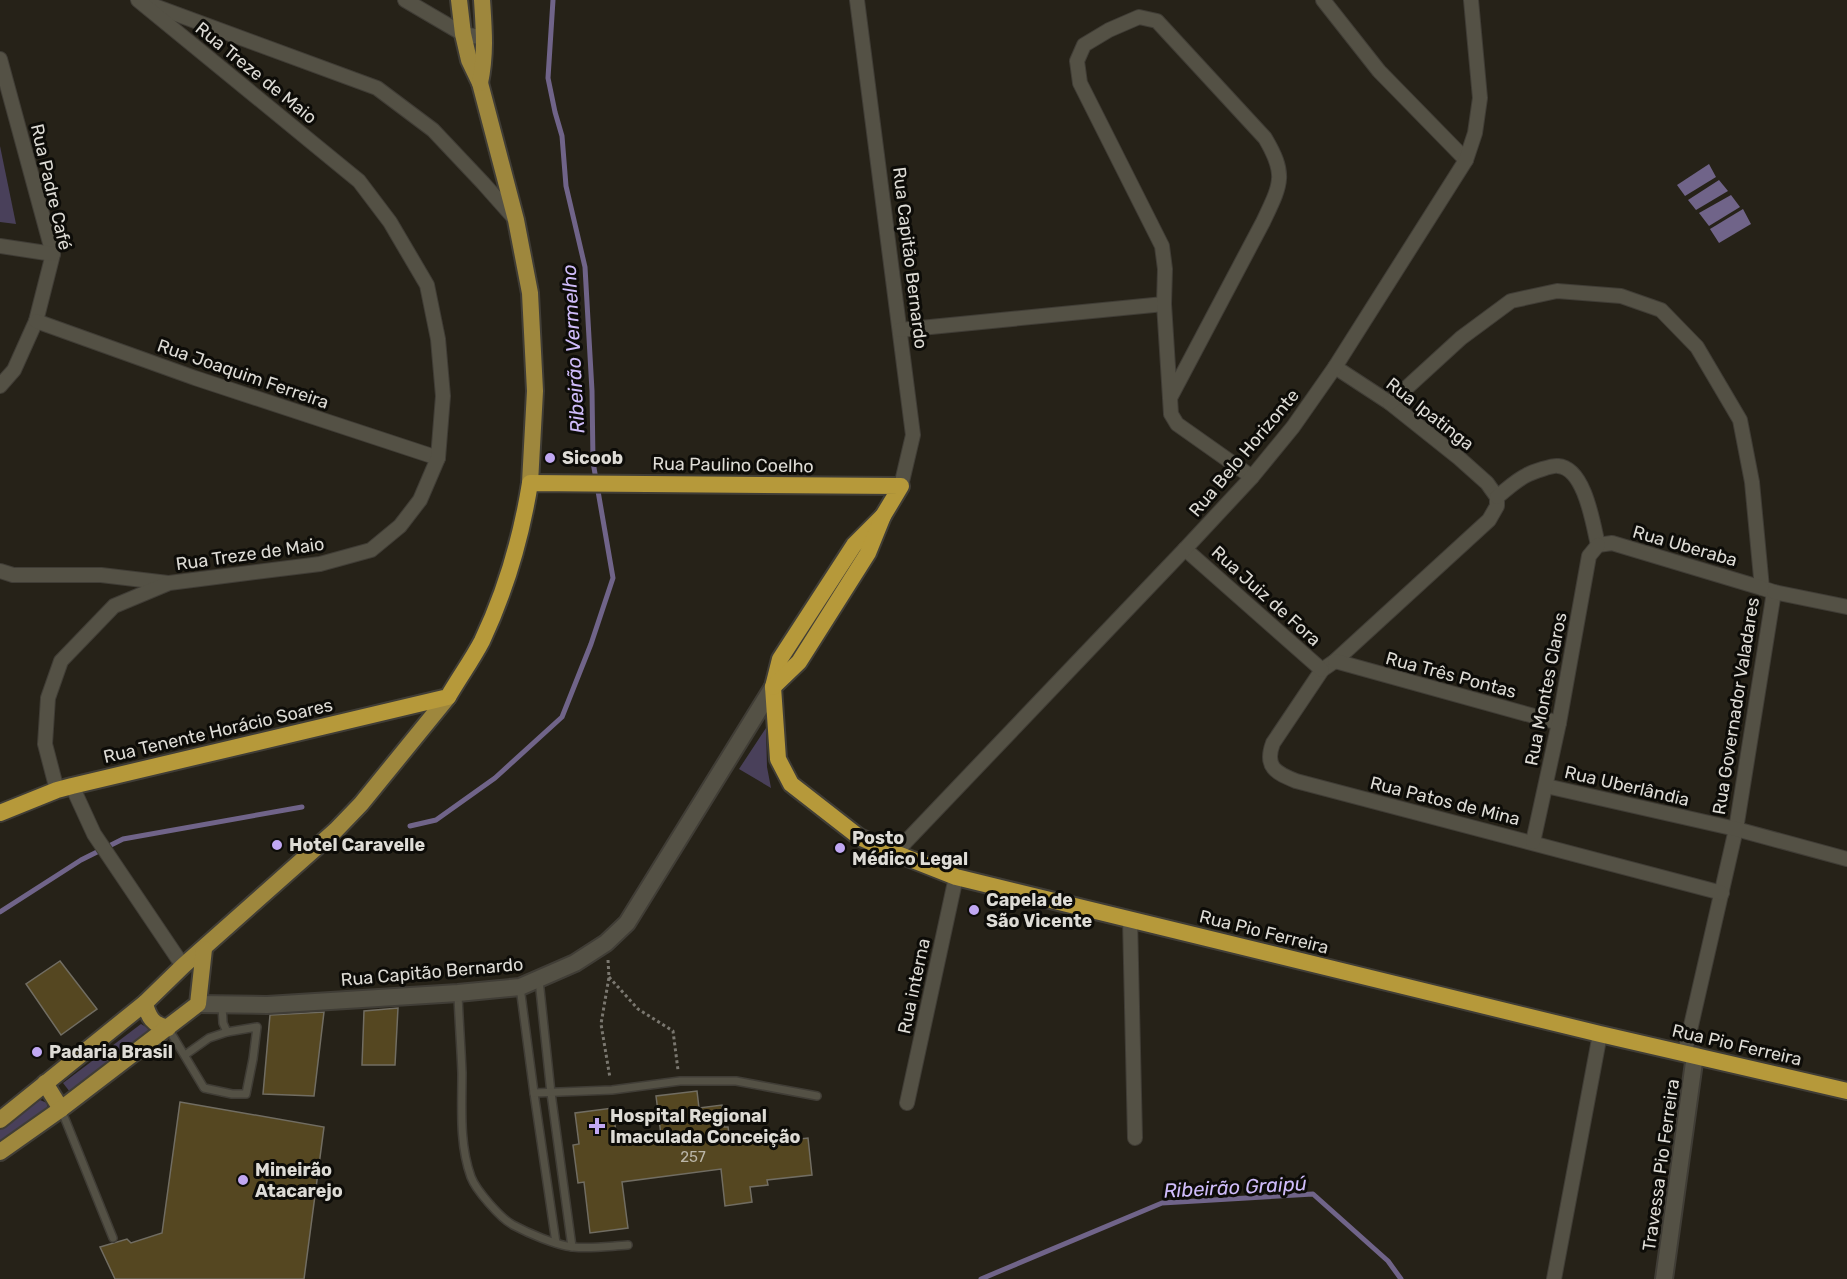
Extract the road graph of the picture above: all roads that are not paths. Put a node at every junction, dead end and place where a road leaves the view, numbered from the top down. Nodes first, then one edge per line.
1 (139, 0) edge
2 (405, 0) edge
3 (459, 0) edge
4 (482, 0) edge
5 (857, 0) edge
6 (1323, 0) edge
7 (1471, 0) edge
8 (463, 34) junction
9 (485, 38) junction
10 (0, 59) edge
11 (480, 83) junction
12 (1466, 160) junction
13 (516, 220) junction
14 (0, 246) edge
15 (52, 254) junction
16 (1164, 304) junction
17 (36, 321) junction
18 (900, 330) junction
19 (1335, 367) junction
20 (0, 386) edge
21 (1170, 398) junction
22 (1390, 403) junction
23 (438, 458) junction
24 (1252, 477) junction
25 (530, 483) junction
26 (901, 486) junction
27 (1497, 497) junction
28 (1598, 545) junction
29 (1185, 549) junction
30 (0, 572) edge
31 (169, 583) junction
32 (1768, 590) junction
33 (1847, 607) edge
34 (1335, 661) junction
35 (1322, 670) junction
36 (773, 687) junction
37 (448, 697) junction
38 (1559, 723) junction
39 (1546, 786) junction
40 (64, 788) junction
41 (0, 813) edge
42 (1736, 829) junction
43 (1533, 842) junction
44 (895, 853) junction
45 (1847, 859) edge
46 (956, 877) junction
47 (1722, 893) junction
48 (1130, 919) junction
49 (204, 949) junction
50 (183, 966) junction
51 (539, 980) junction
52 (520, 987) junction
53 (458, 993) junction
54 (145, 1003) junction
55 (198, 1004) junction
56 (221, 1004) junction
57 (168, 1028) junction
58 (227, 1032) junction
59 (1599, 1034) junction
60 (1690, 1054) junction
61 (185, 1055) junction
62 (45, 1083) junction
63 (1847, 1090) edge
64 (534, 1093) junction
65 (551, 1093) junction
66 (817, 1096) dead end
67 (907, 1103) dead end
68 (61, 1109) junction
69 (0, 1120) edge
70 (1135, 1138) dead end
71 (0, 1152) edge
72 (113, 1238) dead end
73 (556, 1243) junction
74 (628, 1245) dead end
75 (572, 1247) junction
76 (1554, 1279) edge
77 (1664, 1279) edge

1 - 13 street
1 - 23 street, Rua Treze de Maio
2 - 8 street
3 - 8 main road
4 - 9 main road
5 - 18 street, Rua Capitão Bernardo
6 - 12 street
7 - 12 street, Rua Belo Horizonte
8 - 9 street
8 - 11 main road
9 - 11 main road
10 - 15 street, Rua Padre Café
11 - 13 main road
12 - 19 street, Rua Belo Horizonte
13 - 25 main road
14 - 15 street
15 - 17 street, Rua Padre Café
16 - 18 street
16 - 21 street
16 - 21 street
17 - 20 street, Rua Padre Café
17 - 23 street, Rua Joaquim Ferreira
18 - 26 street, Rua Capitão Bernardo
19 - 22 street, Rua Ipatinga
19 - 24 street, Rua Belo Horizonte
21 - 24 street
22 - 27 street, Rua Ipatinga
22 - 32 street, Rua Governador Valadares
23 - 31 street, Rua Treze de Maio
24 - 29 street, Rua Belo Horizonte
25 - 26 highway, Rua Paulino Coelho
25 - 37 highway
26 - 36 highway, Rua Capitão Bernardo
27 - 28 street
27 - 34 street
28 - 32 street, Rua Uberaba
28 - 38 street, Rua Montes Claros
29 - 35 street, Rua Juiz de Fora
29 - 44 street, Rua Belo Horizonte
30 - 31 street
31 - 40 street, Rua Treze de Maio
32 - 33 street, Rua Uberaba
32 - 42 street, Rua Governador Valadares
34 - 35 street
34 - 38 street, Rua Três Pontas
35 - 43 street, Rua Patos de Mina
36 - 44 highway, Rua Pio Ferreira
36 - 51 main road, Rua Capitão Bernardo
37 - 40 highway, Rua Tenente Horácio Soares
37 - 49 main road
38 - 39 street, Rua Montes Claros
39 - 42 street, Rua Uberlândia
39 - 43 street, Rua Montes Claros
40 - 41 highway, Rua Tenente Horácio Soares
40 - 50 street, Rua Treze de Maio
42 - 45 street, Rua Uberlândia
42 - 47 street, Rua Governador Valadares
43 - 47 street, Rua Patos de Mina
44 - 46 highway, Rua Pio Ferreira
46 - 48 highway, Rua Pio Ferreira
46 - 67 street, Rua interna
47 - 60 street, Rua Governador Valadares
48 - 59 highway, Rua Pio Ferreira
48 - 70 street
49 - 50 main road
49 - 55 main road
50 - 54 main road
51 - 52 main road, Rua Capitão Bernardo
51 - 65 lane
52 - 53 main road, Rua Capitão Bernardo
52 - 64 lane
53 - 56 main road, Rua Capitão Bernardo
53 - 73 lane
54 - 57 main road
54 - 62 main road
55 - 56 main road, Rua Capitão Bernardo
55 - 57 main road
56 - 58 lane
57 - 61 lane
57 - 68 main road
58 - 61 lane
58 - 61 lane
59 - 60 highway, Rua Pio Ferreira
59 - 76 street
60 - 63 highway, Rua Pio Ferreira
60 - 77 main road, Travessa Pio Ferreira
62 - 68 main road
62 - 69 main road
64 - 65 lane
64 - 73 lane
65 - 66 lane
65 - 75 lane
68 - 71 main road
68 - 72 lane
73 - 75 lane
74 - 75 lane

